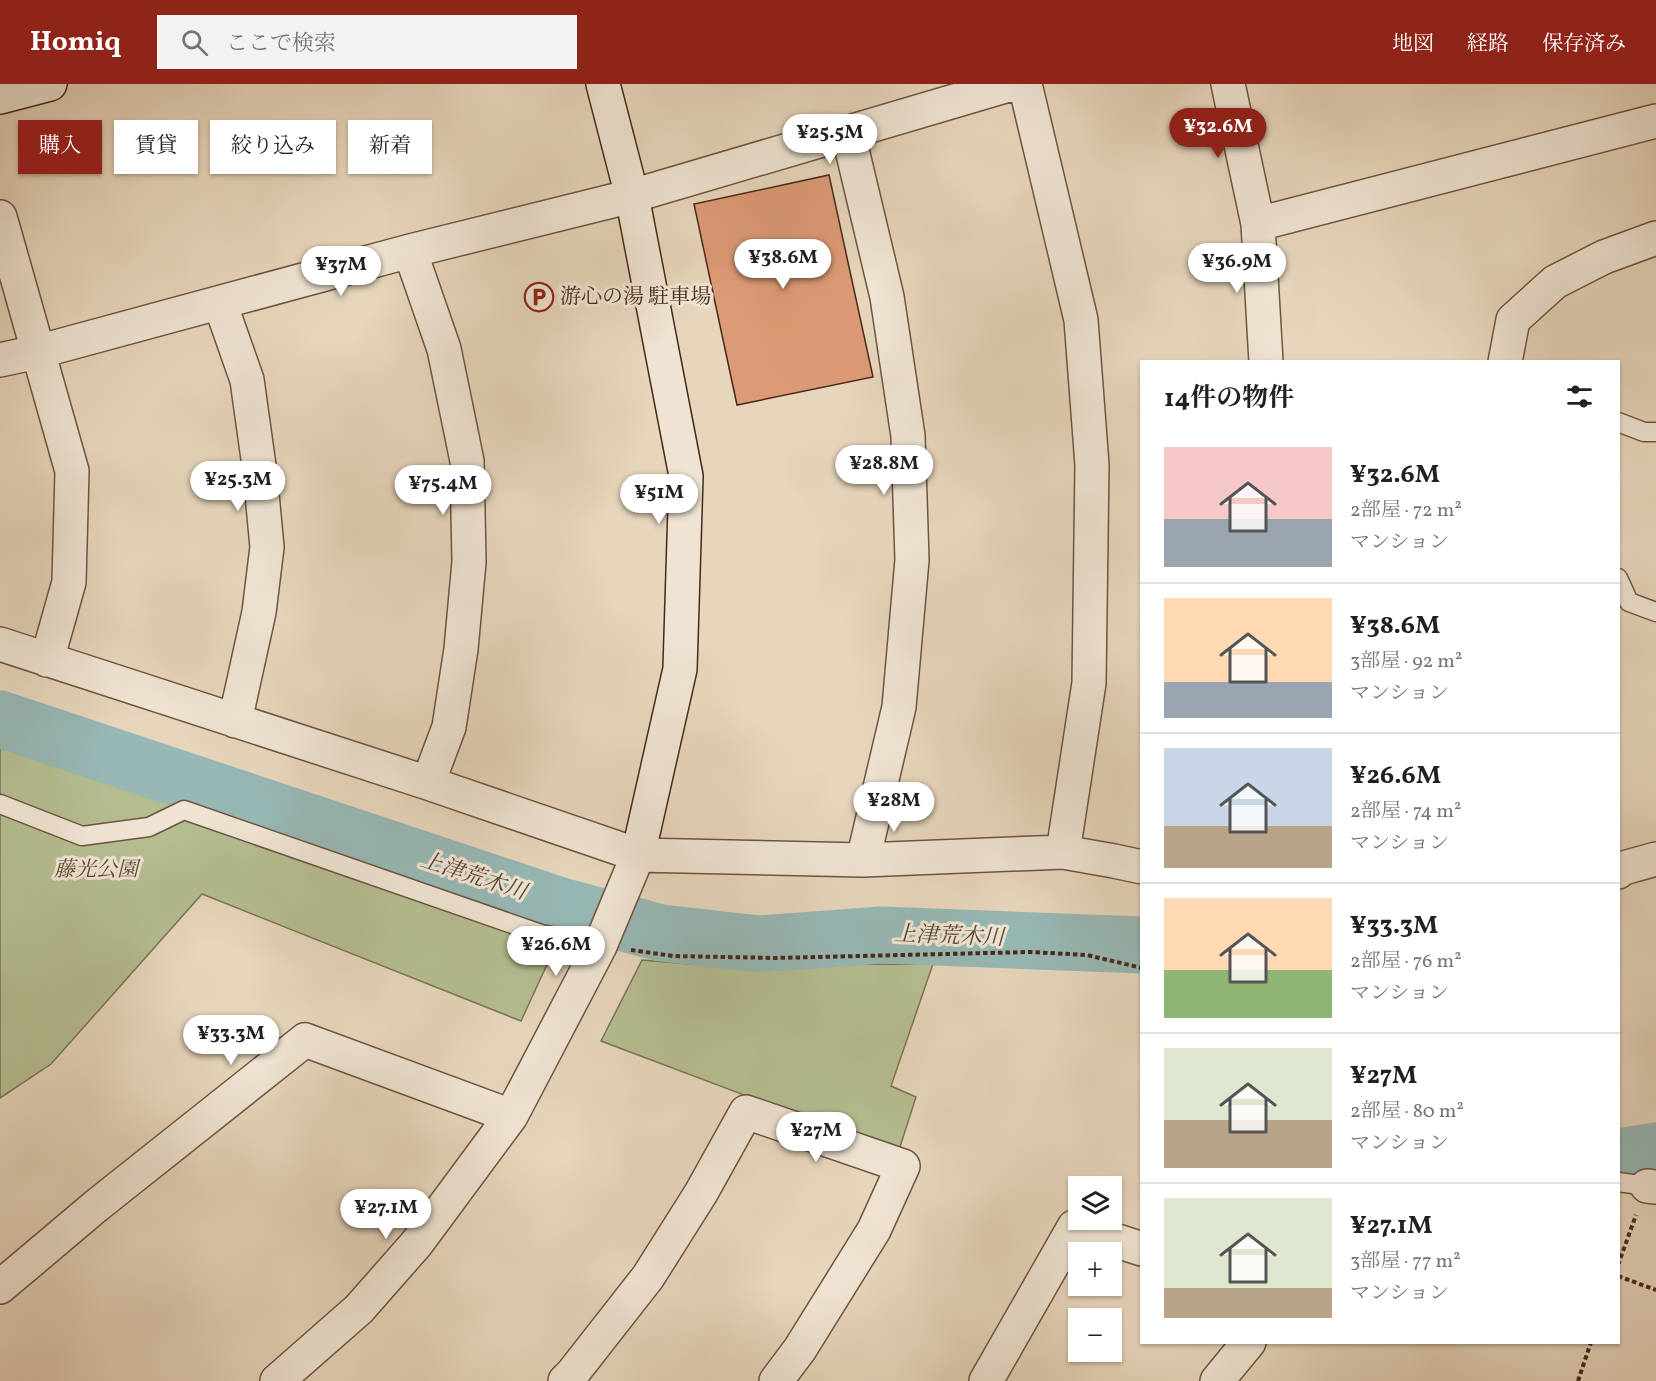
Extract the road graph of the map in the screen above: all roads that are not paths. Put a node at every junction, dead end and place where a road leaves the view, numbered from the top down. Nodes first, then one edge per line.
1 (50, 84) edge
2 (603, 84) edge
3 (1012, 84) edge
4 (1025, 84) edge
5 (1228, 84) edge
6 (0, 97) edge
7 (1656, 121) edge
8 (848, 133) junction
9 (632, 196) junction
10 (0, 217) edge
11 (1258, 224) junction
12 (1656, 238) edge
13 (410, 251) junction
14 (220, 303) junction
15 (37, 352) junction
16 (0, 360) edge
17 (1266, 360) edge
18 (1505, 360) edge
19 (1620, 423) edge
20 (1656, 432) edge
21 (1620, 583) edge
22 (1656, 612) edge
23 (0, 644) edge
24 (47, 660) junction
25 (235, 721) junction
26 (428, 783) junction
27 (0, 804) edge
28 (1063, 852) junction
29 (638, 855) junction
30 (1656, 859) edge
31 (862, 860) junction
32 (1140, 867) edge
33 (1620, 870) edge
34 (600, 946) junction
35 (511, 1116) junction
36 (1140, 1246) edge
37 (0, 1287) edge
38 (1247, 1344) edge
39 (277, 1381) edge
40 (565, 1381) edge
41 (776, 1381) edge
42 (986, 1381) edge
43 (1217, 1381) edge

1 - 6 street
2 - 9 street
3 - 8 street
4 - 28 street
5 - 11 street
7 - 11 street
8 - 9 street
8 - 31 street
9 - 13 street
9 - 29 street
10 - 15 street
11 - 17 street
12 - 18 street
13 - 14 street
13 - 26 street
14 - 15 street
14 - 25 street
15 - 16 street
15 - 24 street
19 - 20 lane
21 - 22 lane
23 - 24 street
24 - 25 street
25 - 26 street
26 - 29 street
27 - 34 lane
28 - 31 street
28 - 32 street
29 - 31 street
29 - 34 street
30 - 33 street
34 - 35 street
35 - 37 street
35 - 39 street
36 - 42 street
38 - 43 street
40 - 41 street

